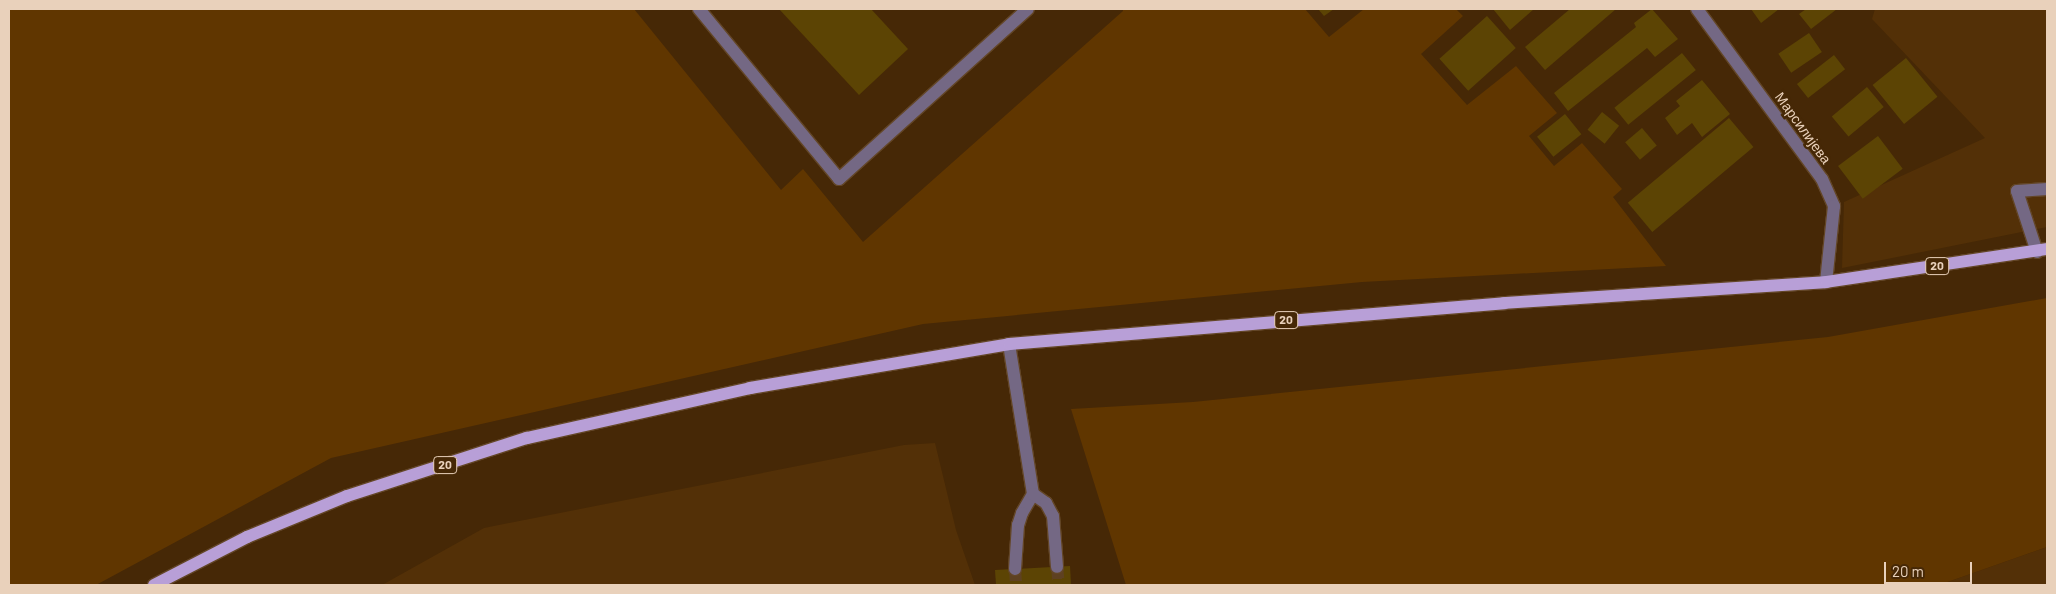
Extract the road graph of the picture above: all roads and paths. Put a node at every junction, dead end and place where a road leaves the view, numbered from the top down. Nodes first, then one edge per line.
1 (699, 9) edge
2 (1028, 9) edge
3 (1697, 9) edge
4 (2047, 189) edge
5 (2042, 250) edge
6 (1826, 282) junction
7 (1010, 344) junction
8 (1033, 494) junction
9 (1057, 567) tunnel mouth
10 (1015, 569) tunnel mouth
11 (154, 585) edge

1 - 2 street
3 - 6 street, Марсилијева
4 - 5 street
5 - 6 main road, 20
6 - 7 main road, 20
7 - 8 street
7 - 11 main road, 20
8 - 9 street
8 - 10 street

